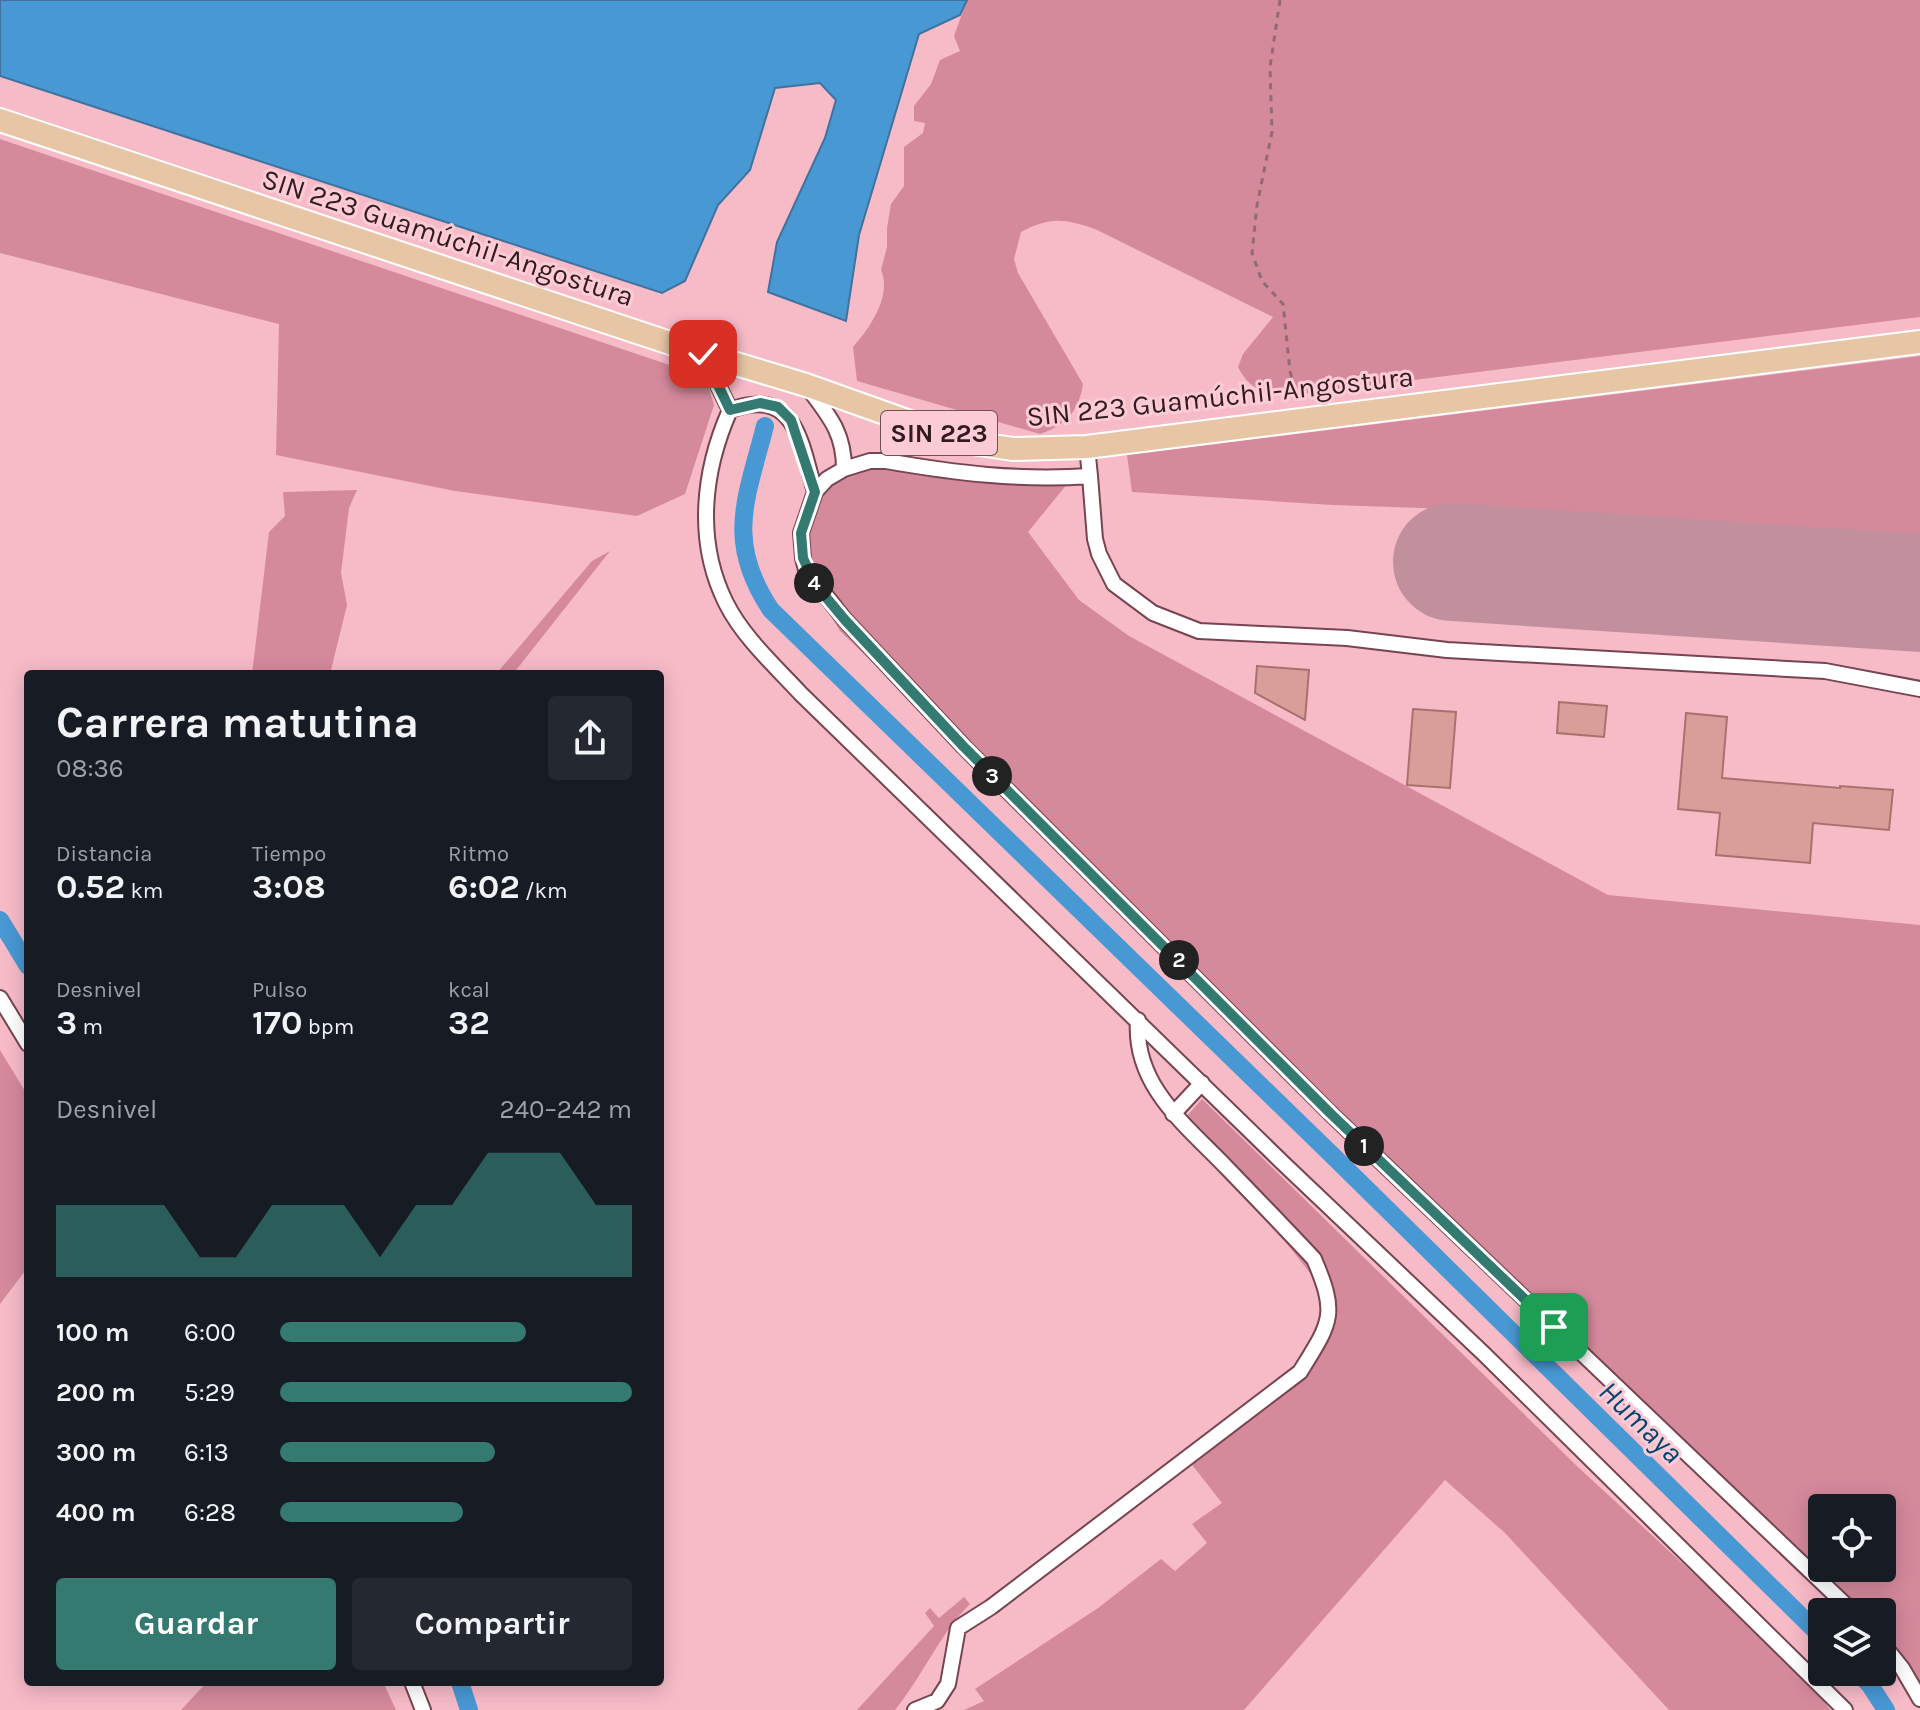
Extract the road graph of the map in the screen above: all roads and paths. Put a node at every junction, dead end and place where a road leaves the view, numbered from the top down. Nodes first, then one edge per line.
1 (1280, 0) edge
2 (0, 120) edge
3 (1920, 342) edge
4 (703, 354) junction
5 (806, 385) junction
6 (730, 410) junction
7 (1302, 419) junction
8 (1087, 447) junction
9 (844, 469) junction
10 (1090, 476) junction
11 (815, 492) junction
12 (1920, 689) edge
13 (0, 998) edge
14 (1138, 1020) junction
15 (24, 1037) edge
16 (1202, 1083) junction
17 (1173, 1114) junction
18 (1838, 1598) edge
19 (1896, 1660) edge
20 (414, 1686) edge
21 (1920, 1699) edge
22 (423, 1710) edge
23 (915, 1710) edge
24 (1845, 1710) edge

1 - 7 path
2 - 4 main road, SIN 223 Guamúchil-Angostura / SIN 223
3 - 7 main road, SIN 223 Guamúchil-Angostura / SIN 223
4 - 5 main road, SIN 223 Guamúchil-Angostura / SIN 223
4 - 6 street
5 - 8 main road, SIN 223 Guamúchil-Angostura / SIN 223
5 - 9 street
6 - 11 street
6 - 14 street
7 - 8 main road, SIN 223 Guamúchil-Angostura / SIN 223
8 - 10 street
9 - 10 street
9 - 11 street
10 - 12 street
11 - 18 street
13 - 15 street
14 - 16 street
14 - 17 street
16 - 17 street
16 - 24 street
17 - 23 street
19 - 21 street
20 - 22 street

